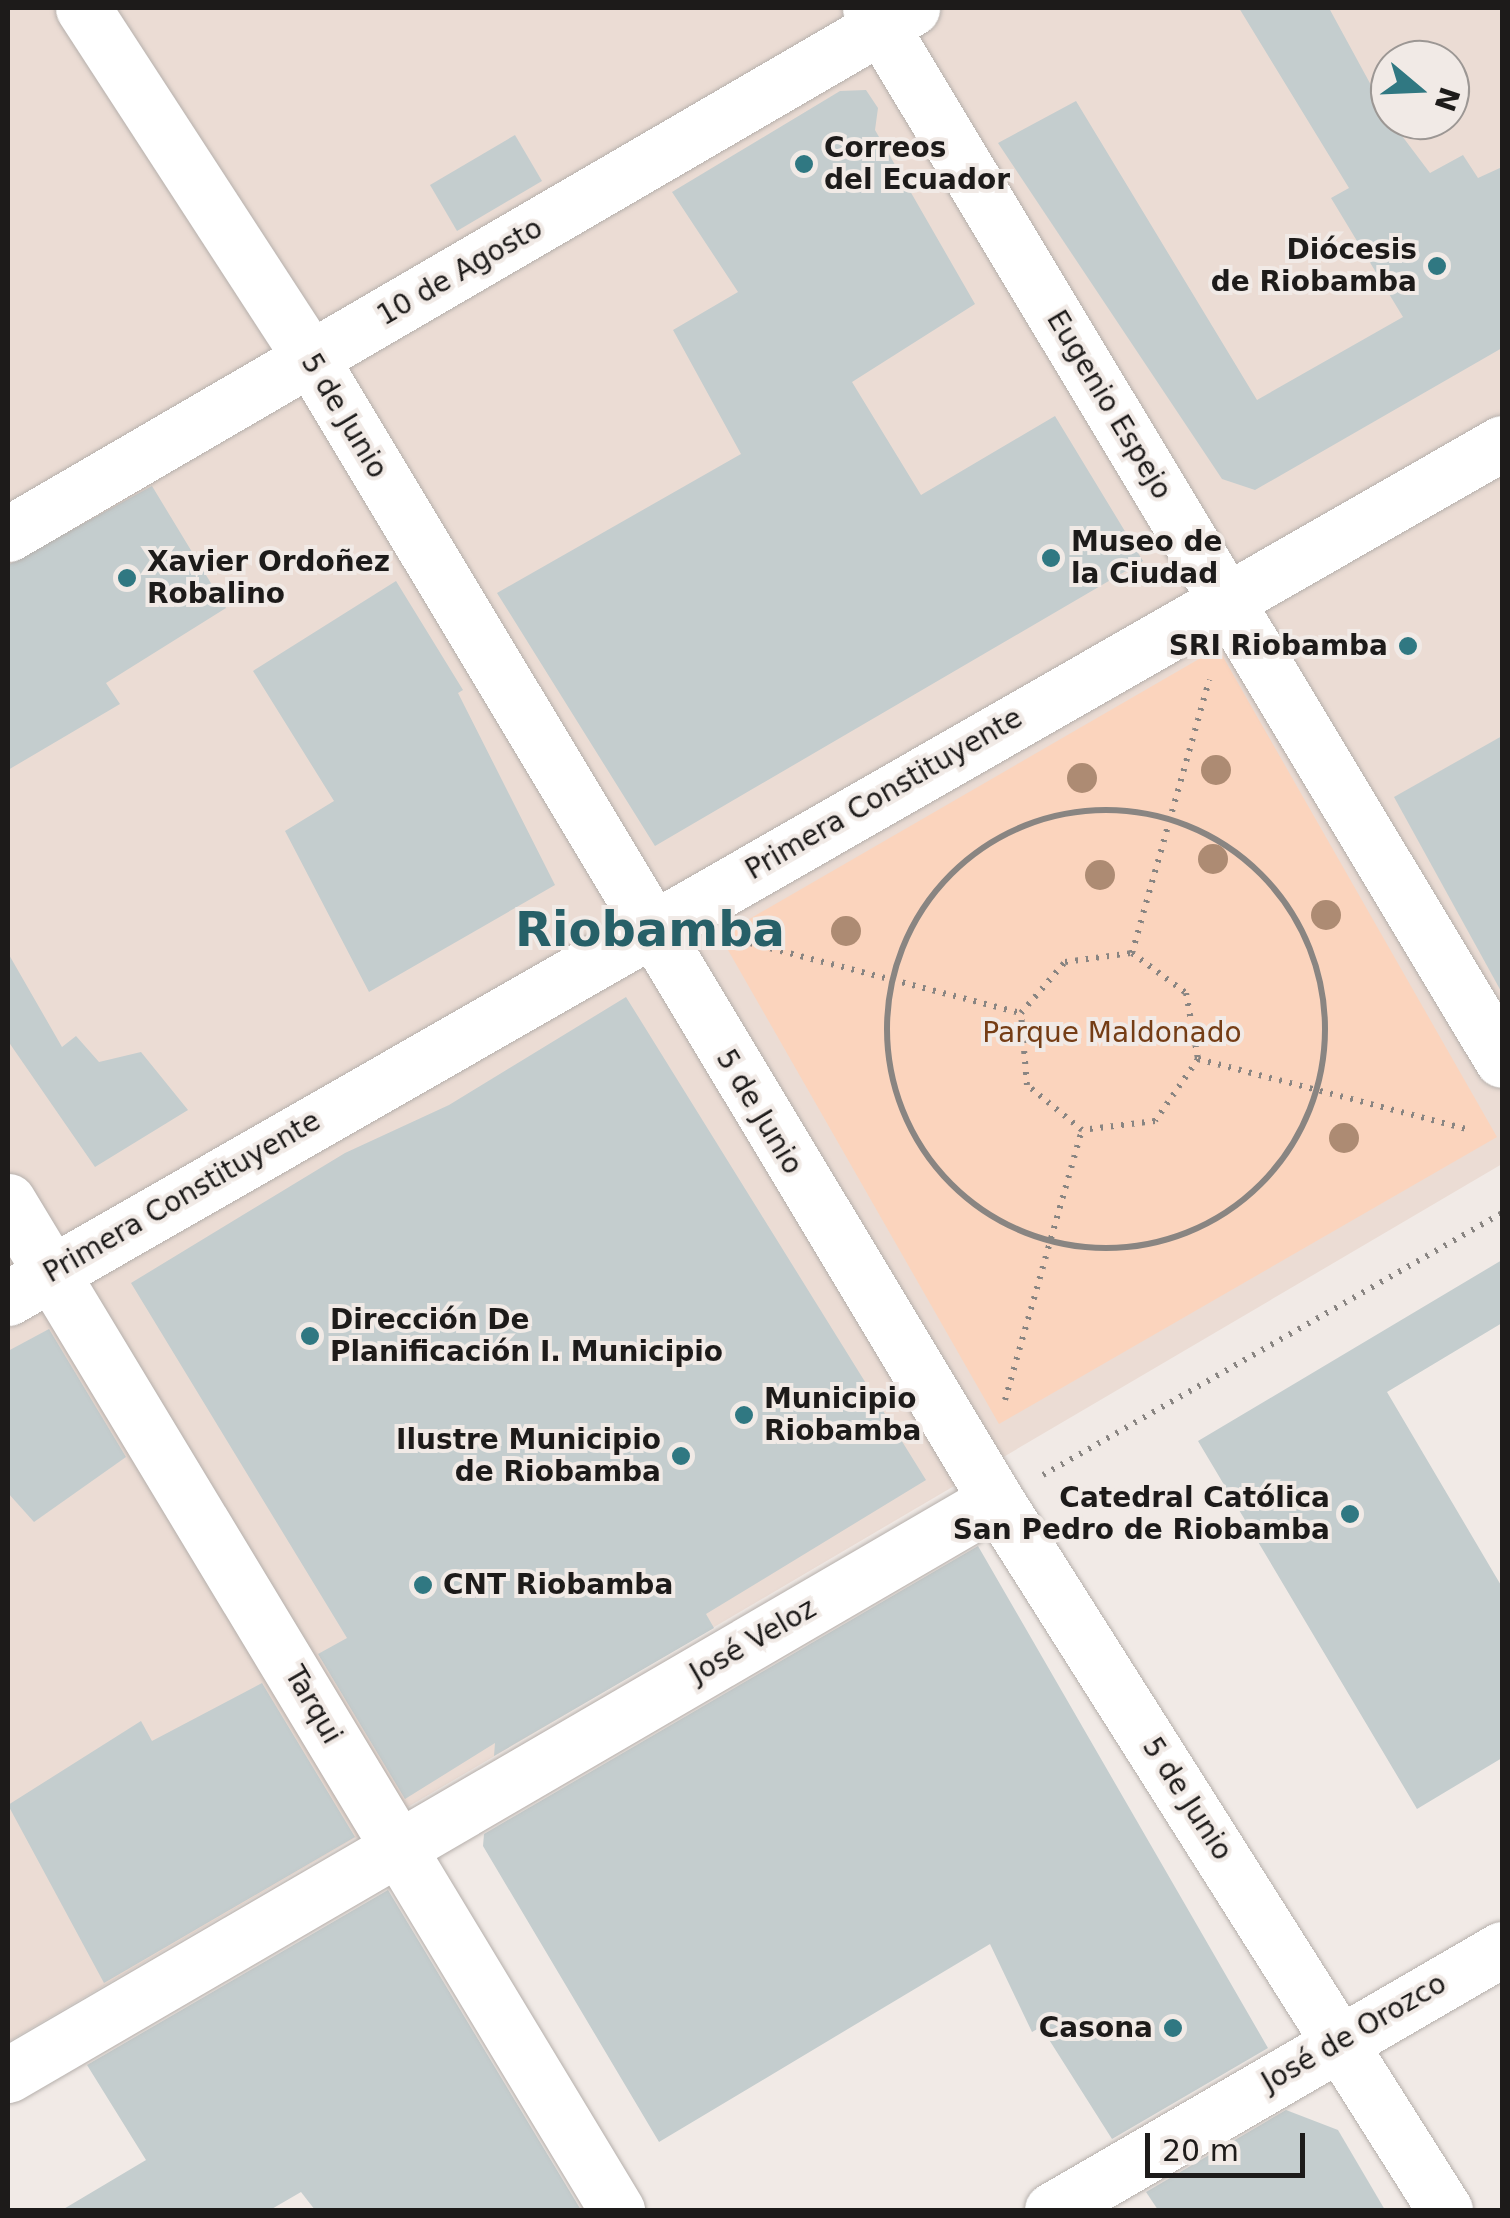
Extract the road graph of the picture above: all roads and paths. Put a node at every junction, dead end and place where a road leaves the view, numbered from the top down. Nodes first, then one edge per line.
1 (82, 8) edge
2 (888, 13) edge
3 (311, 360) junction
4 (1502, 443) edge
5 (8, 534) edge
6 (1224, 598) junction
7 (1212, 667) dead end
8 (1170, 817) junction
9 (648, 929) junction
10 (750, 943) dead end
11 (1132, 953) junction
12 (893, 980) junction
13 (1021, 1013) junction
14 (1198, 1059) junction
15 (1502, 1060) edge
16 (1316, 1090) junction
17 (1466, 1129) dead end
18 (1082, 1130) junction
19 (8, 1200) edge
20 (1502, 1213) edge
21 (1051, 1242) junction
22 (29, 1286) edge
23 (1005, 1400) dead end
24 (996, 1500) junction
25 (396, 1849) junction
26 (1502, 1949) edge
27 (1340, 2039) junction
28 (8, 2075) edge
29 (618, 2210) edge
30 (1052, 2210) edge
31 (1445, 2210) edge

1 - 3 street, 5 de Junio
2 - 3 street, 10 de Agosto
2 - 6 street, Eugenio Espejo
3 - 5 street, 10 de Agosto
3 - 9 street, 5 de Junio
4 - 6 street, Primera Constituyente
6 - 9 street, Primera Constituyente
6 - 15 street, Eugenio Espejo
7 - 8 path
8 - 11 path
8 - 12 path
8 - 16 path
9 - 22 street, Primera Constituyente
9 - 24 street, 5 de Junio
10 - 12 path
11 - 13 path
11 - 14 path
12 - 13 path
12 - 21 path
13 - 18 path
14 - 16 path
14 - 18 path
16 - 17 path
16 - 21 path
18 - 21 path
19 - 22 street, Tarqui
20 - 24 path
21 - 23 path
22 - 25 street, Tarqui
24 - 25 street, José Veloz
24 - 27 street, 5 de Junio
25 - 28 street, José Veloz
25 - 29 street, Tarqui
26 - 27 street, José de Orozco
27 - 30 street, José de Orozco
27 - 31 street, 5 de Junio

